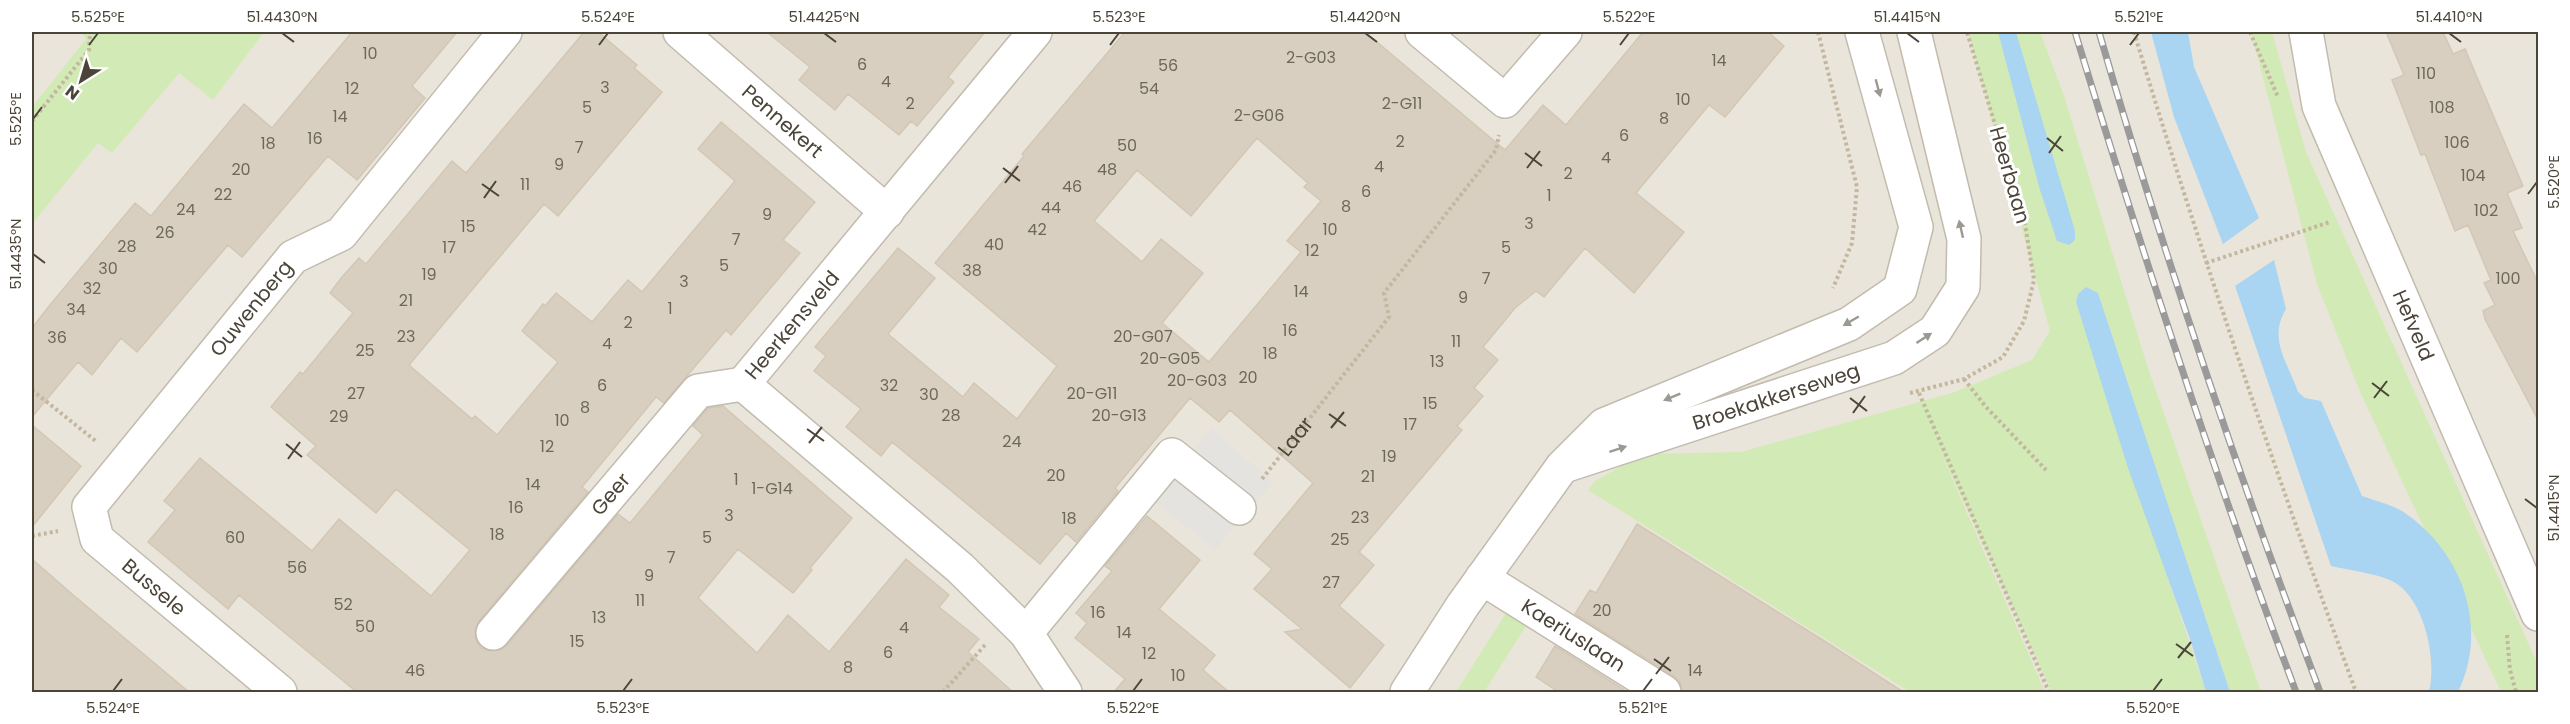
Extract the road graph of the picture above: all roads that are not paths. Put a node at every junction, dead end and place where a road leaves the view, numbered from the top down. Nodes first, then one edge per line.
1 (505, 32) edge
2 (680, 32) edge
3 (1035, 32) edge
4 (1422, 32) edge
5 (1566, 32) edge
6 (1862, 32) edge
7 (1914, 32) edge
8 (2306, 32) edge
9 (887, 212) junction
10 (743, 384) junction
11 (123, 463) joint
12 (1562, 467) junction
13 (1239, 508) road end
14 (1482, 578) junction
15 (2538, 614) edge
16 (493, 633) dead end
17 (1026, 633) junction
18 (280, 693) edge
19 (1065, 693) edge
20 (1407, 693) edge
21 (1664, 693) edge

1 - 11 street, Ouwenberg
2 - 9 street, Pennekert
3 - 9 street, Heerkensveld
4 - 5 street
6 -> 12 street, Broekakkerseweg
12 -> 7 street, Broekakkerseweg
8 - 15 street, Hefveld
9 - 10 street, Heerkensveld
10 - 16 street, Geer
10 - 17 street, Heerkensveld
11 - 18 street, Bussele
12 - 14 street, Broekakkerseweg
13 - 17 street
14 - 20 street, Broekakkerseweg
14 - 21 street, Kaeriuslaan
17 - 19 street, Heerkensveld

